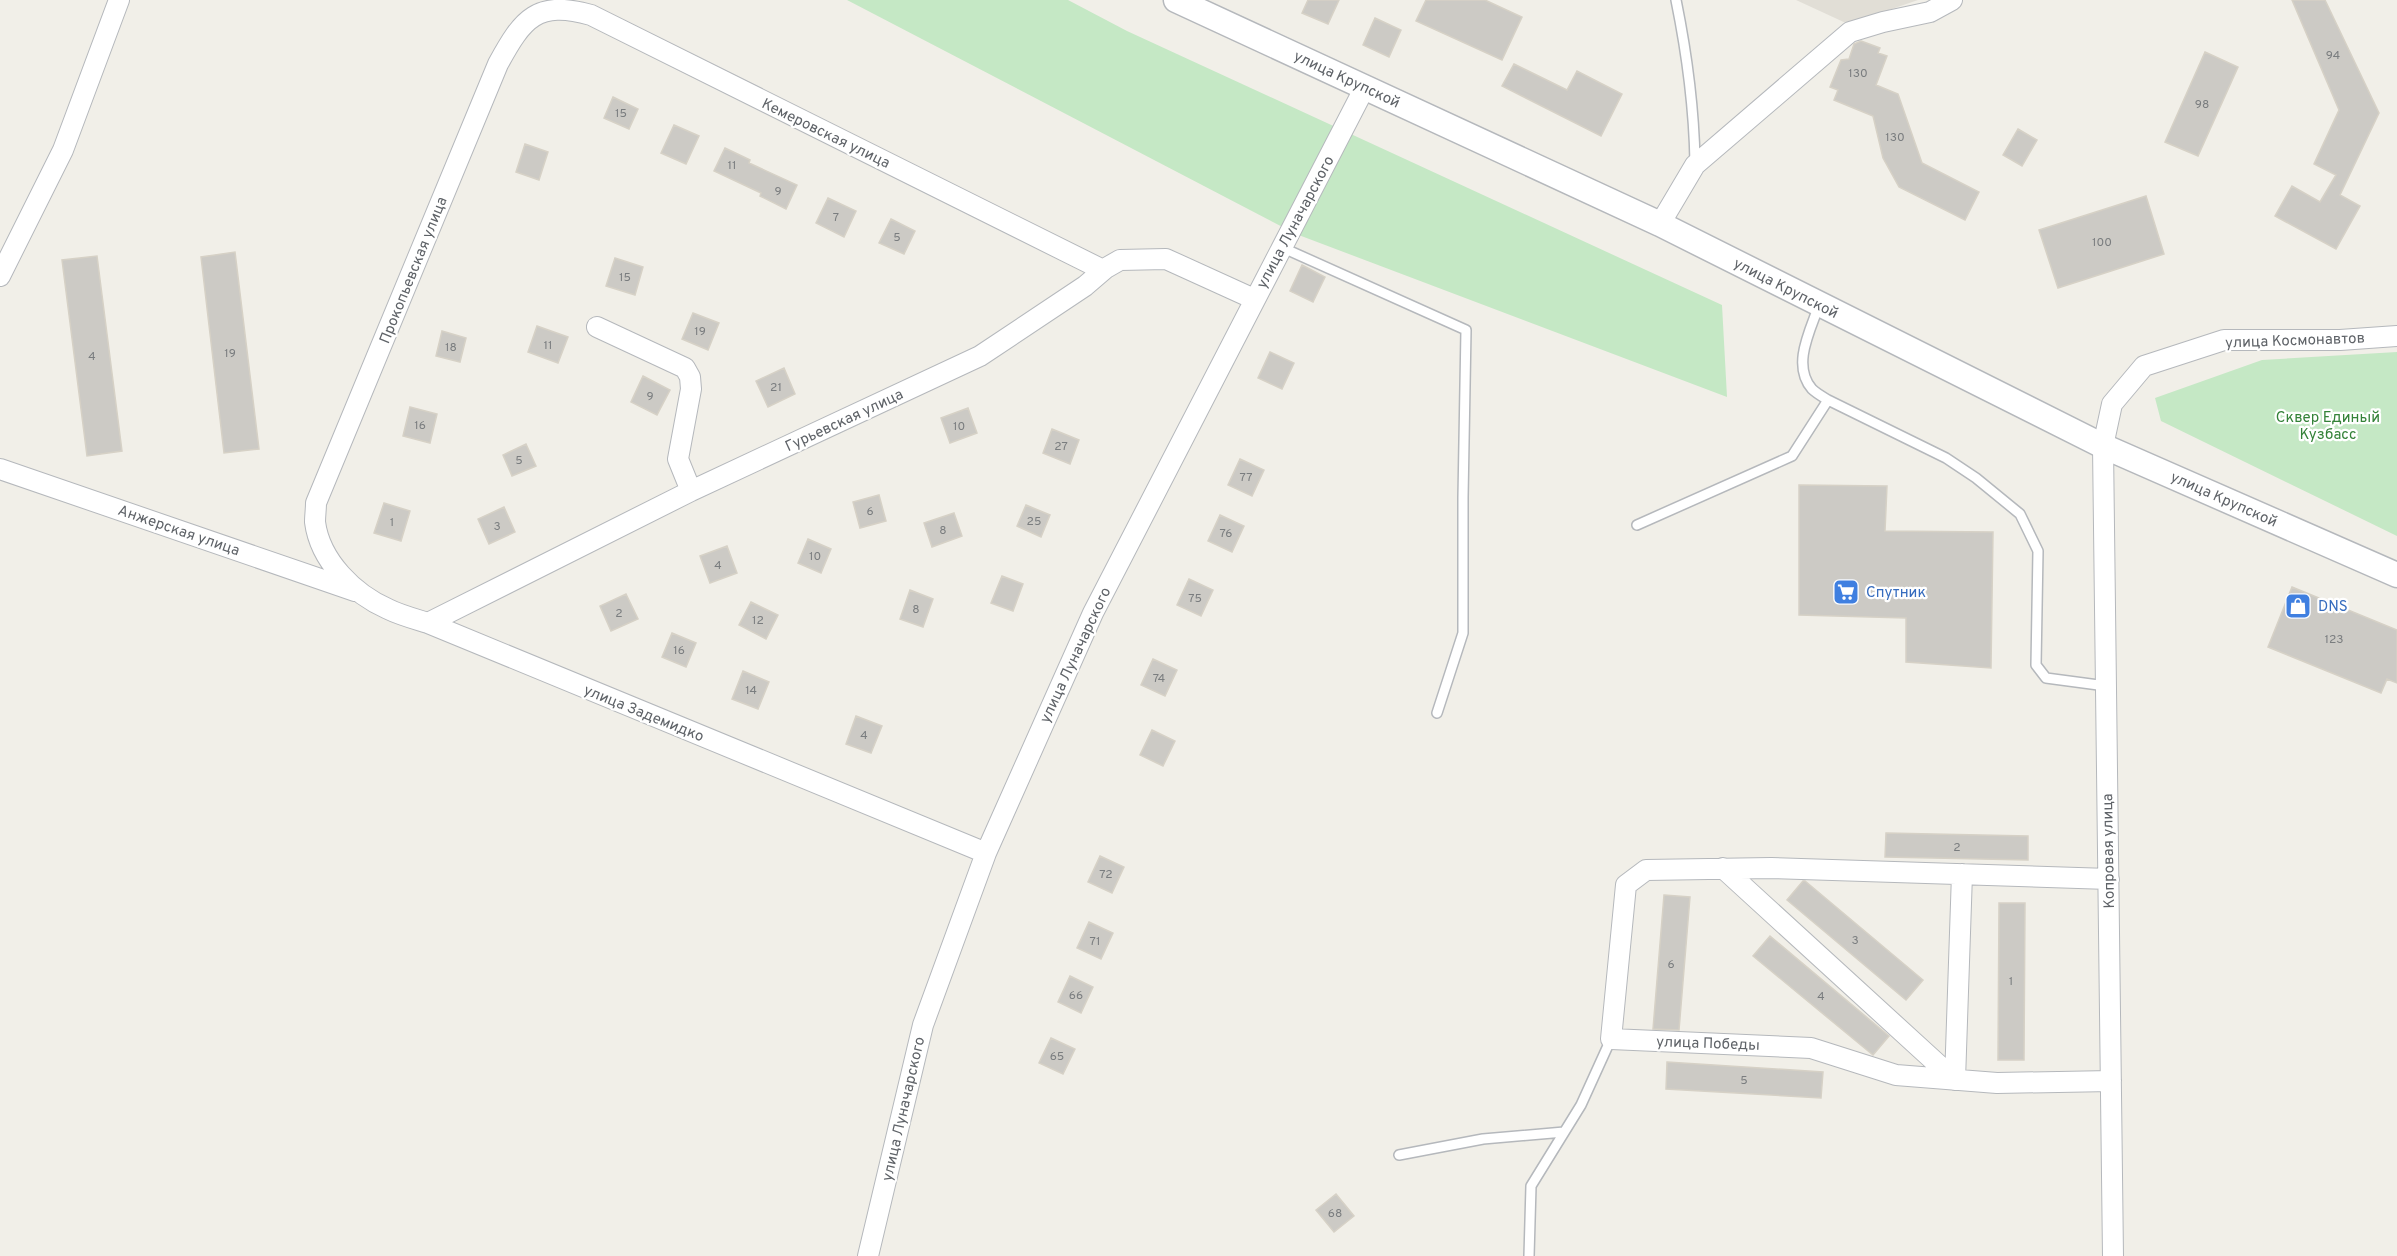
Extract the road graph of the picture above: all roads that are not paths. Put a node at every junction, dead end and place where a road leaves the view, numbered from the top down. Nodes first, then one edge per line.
1 (119, 0) edge
2 (1176, 0) edge
3 (1676, 0) edge
4 (1952, 0) edge
5 (546, 11) joint
6 (1365, 87) junction
7 (1695, 165) junction
8 (1660, 224) junction
9 (1281, 247) junction
10 (1103, 270) junction
11 (0, 276) edge
12 (1254, 298) junction
13 (1820, 304) junction
14 (597, 327) dead end
15 (2397, 336) edge
16 (1828, 400) junction
17 (2103, 446) junction
18 (0, 469) edge
19 (691, 491) junction
20 (1638, 525) dead end
21 (323, 546) joint
22 (2397, 575) edge
23 (357, 592) junction
24 (428, 623) junction
25 (2106, 686) junction
26 (1437, 713) dead end
27 (986, 853) junction
28 (1723, 868) junction
29 (1962, 874) junction
30 (2109, 879) junction
31 (1611, 1039) junction
32 (1955, 1080) junction
33 (2111, 1081) junction
34 (1564, 1132) junction
35 (1399, 1155) dead end
36 (868, 1256) edge
37 (1529, 1256) edge
38 (2113, 1256) edge

1 - 11 street
2 - 6 street, улица Крупской
3 - 7 lane
4 - 7 street
5 - 10 street, Кемеровская улица
5 - 21 street, Прокопьевская улица
6 - 8 street, улица Крупской
6 - 9 street, улица Луначарского
7 - 8 street
8 - 13 street, улица Крупской
9 - 12 street, улица Луначарского
9 - 26 lane
10 - 12 street, Гурьевская улица
10 - 19 street, Гурьевская улица
12 - 27 street, улица Луначарского
13 - 16 lane
13 - 17 street, улица Крупской
14 - 19 street
15 - 17 street, улица Космонавтов
16 - 20 lane
16 - 25 lane
17 - 22 street, улица Крупской
17 - 25 street, Копровая улица
18 - 23 street, Анжерская улица
19 - 24 street, Гурьевская улица
21 - 23 street, улица Задемидко
23 - 24 street, улица Задемидко
24 - 27 street, улица Задемидко
25 - 30 street, Копровая улица
27 - 36 street, улица Луначарского
28 - 29 street
28 - 31 street
28 - 32 street
29 - 30 street
29 - 32 street
30 - 33 street, Копровая улица
31 - 32 street, улица Победы
31 - 34 lane
32 - 33 street, улица Победы
33 - 38 street, Копровая улица
34 - 35 lane
34 - 37 lane

